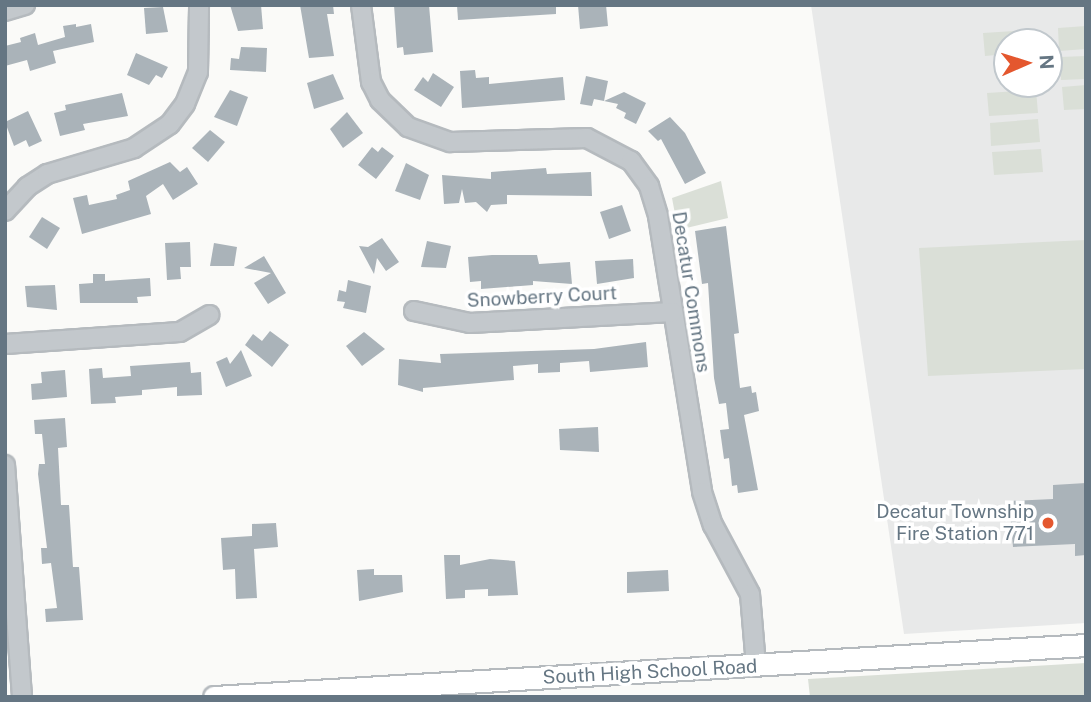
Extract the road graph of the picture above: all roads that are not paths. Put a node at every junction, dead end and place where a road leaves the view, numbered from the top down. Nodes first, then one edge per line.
1 (25, 5) edge
2 (199, 5) edge
3 (361, 5) edge
4 (5, 11) edge
5 (5, 211) edge
6 (414, 311) dead end
7 (673, 312) junction
8 (210, 315) dead end
9 (5, 344) edge
10 (5, 465) edge
11 (1086, 645) edge
12 (756, 666) junction
13 (22, 697) edge
14 (214, 697) edge

1 - 4 street
2 - 5 street
3 - 7 street, Decatur Commons
6 - 7 street, Snowberry Court
7 - 12 street, Decatur Commons
8 - 9 street
10 - 13 street
11 - 12 main road, South High School Road
12 - 14 main road, South High School Road

